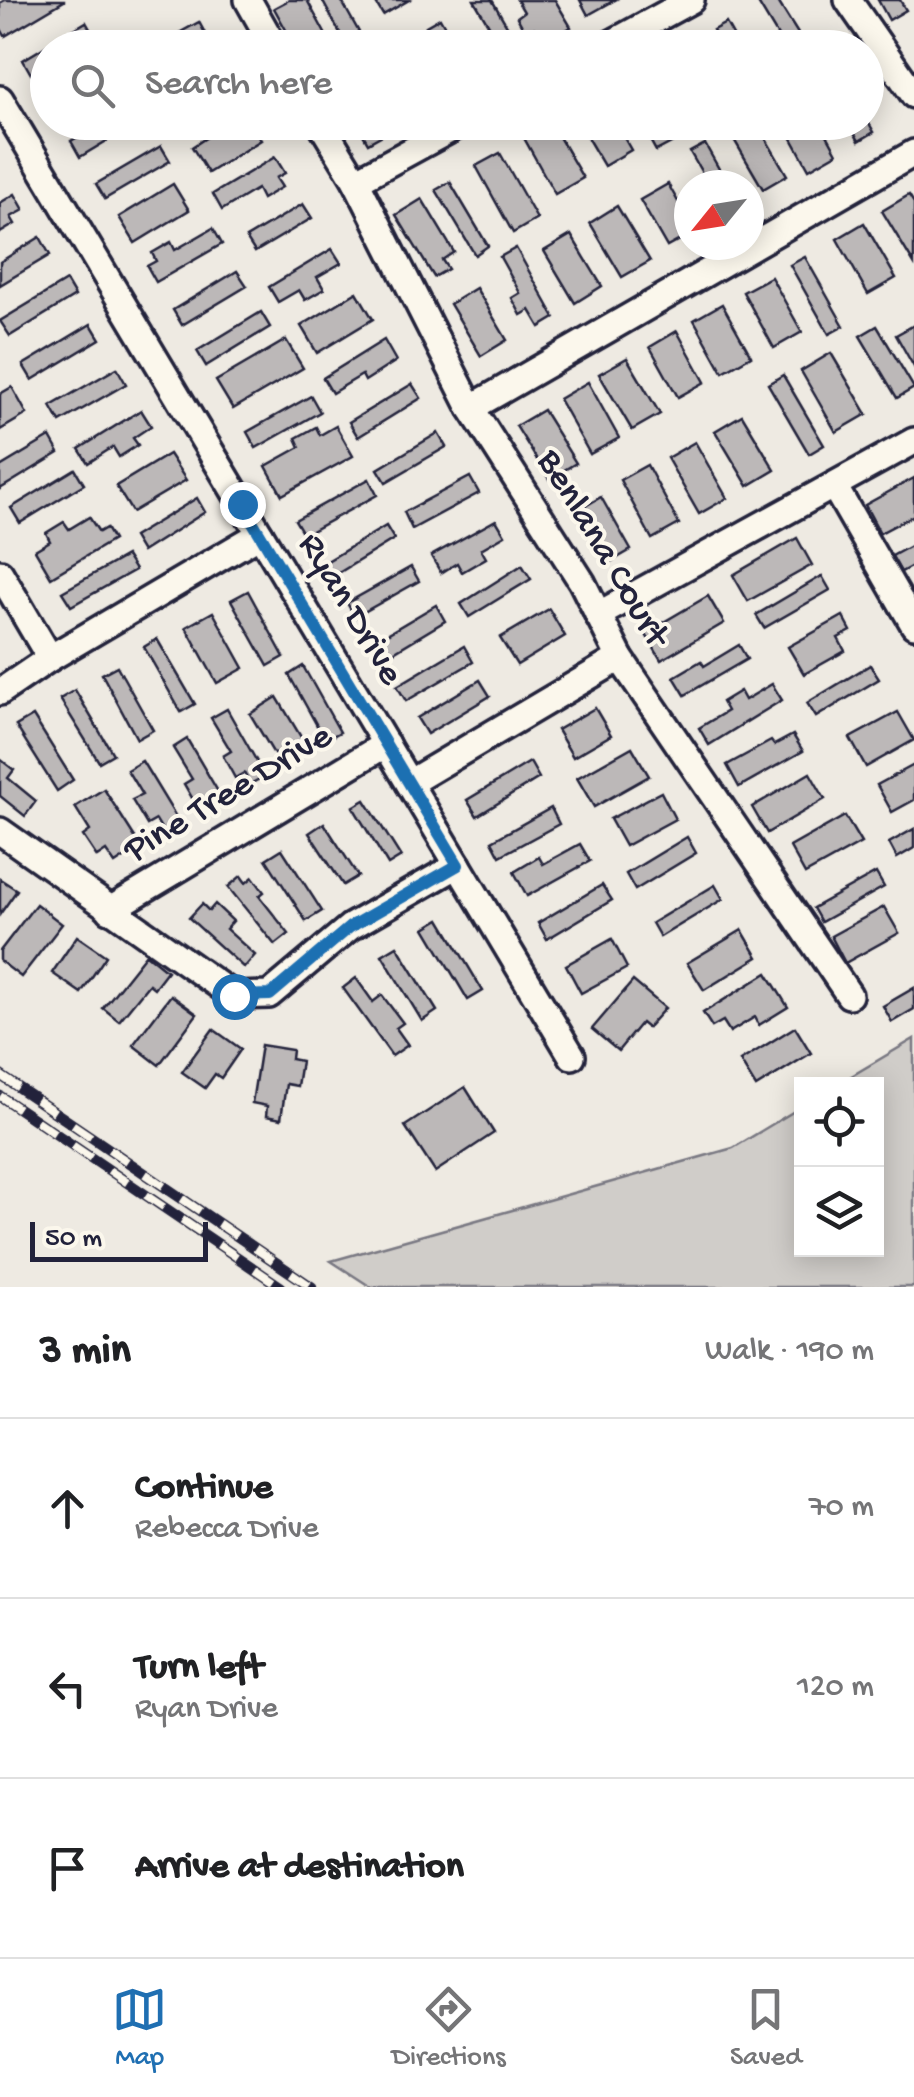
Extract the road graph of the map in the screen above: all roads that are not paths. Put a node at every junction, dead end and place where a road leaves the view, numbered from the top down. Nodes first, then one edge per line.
1 (248, 0) edge
2 (691, 0) edge
3 (848, 0) edge
4 (264, 30) edge
5 (636, 30) edge
6 (869, 30) edge
7 (884, 52) edge
8 (914, 95) edge
9 (2, 108) edge
10 (331, 140) edge
11 (431, 140) edge
12 (914, 153) edge
13 (356, 181) junction
14 (471, 408) junction
15 (914, 441) edge
16 (834, 486) junction
17 (260, 534) junction
18 (0, 573) edge
19 (598, 615) junction
20 (914, 626) edge
21 (50, 658) junction
22 (620, 658) junction
23 (0, 692) edge
24 (386, 744) junction
25 (409, 782) junction
26 (0, 831) edge
27 (458, 865) junction
28 (110, 910) junction
29 (848, 995) dead end
30 (572, 1056) dead end

1 - 4 street
2 - 5 street
3 - 6 street
7 - 8 street
9 - 17 street, Ryan Drive
10 - 13 street, Benlana Court
11 - 13 street
12 - 14 street
13 - 14 street, Benlana Court
14 - 19 street, Benlana Court
15 - 16 street
16 - 19 street
16 - 20 street
17 - 21 street
17 - 24 street, Ryan Drive
18 - 21 street
19 - 22 street, Benlana Court
21 - 23 street
22 - 25 street
22 - 29 street, Benlana Court
24 - 25 street, Ryan Drive
24 - 28 street, Pine Tree Drive
25 - 27 street, Ryan Drive
26 - 28 street
27 - 28 street
27 - 30 street, Ryan Drive

